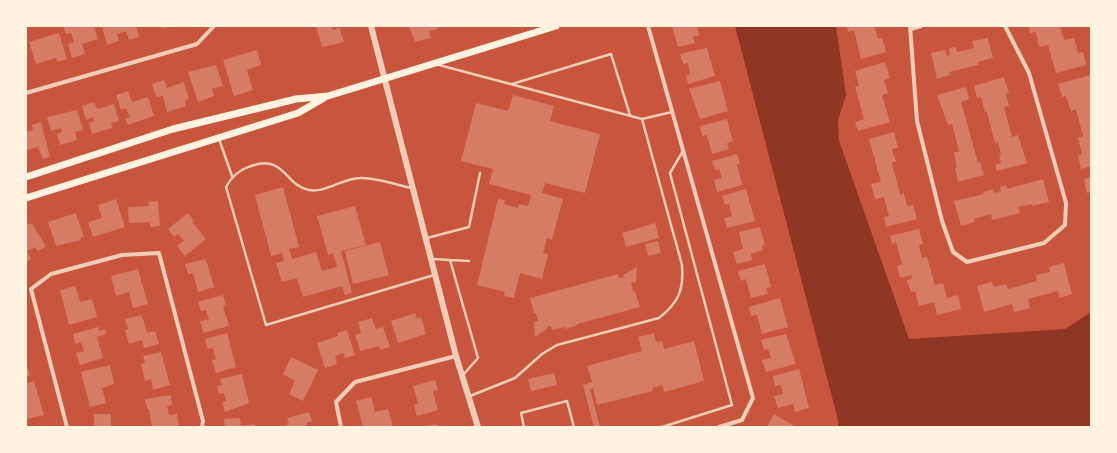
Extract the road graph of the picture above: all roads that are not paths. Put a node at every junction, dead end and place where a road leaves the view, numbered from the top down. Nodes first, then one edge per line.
1 (214, 26) edge
2 (371, 26) edge
3 (556, 26) edge
4 (648, 26) edge
5 (921, 26) edge
6 (1005, 26) edge
7 (910, 27) edge
8 (435, 63) junction
9 (386, 78) junction
10 (512, 84) junction
11 (26, 93) edge
12 (328, 96) junction
13 (672, 112) junction
14 (630, 115) junction
15 (642, 119) junction
16 (219, 137) junction
17 (683, 151) junction
18 (480, 173) dead end
19 (232, 176) junction
20 (26, 177) edge
21 (414, 188) junction
22 (26, 198) edge
23 (426, 239) junction
24 (431, 259) junction
25 (450, 260) junction
26 (469, 261) dead end
27 (436, 275) junction
28 (456, 356) junction
29 (462, 376) junction
30 (468, 396) junction
31 (67, 427) edge
32 (202, 427) edge
33 (341, 427) edge
34 (478, 427) edge
35 (524, 427) edge
36 (574, 427) edge
37 (662, 427) edge
38 (718, 427) edge

1 - 11 street
2 - 9 street
3 - 8 main road
4 - 13 street
5 - 7 street
6 - 7 street
8 - 9 main road
8 - 10 lane
9 - 12 main road
9 - 21 street
10 - 14 lane
10 - 14 lane
12 - 16 main road
12 - 20 main road
13 - 15 lane
13 - 17 street
14 - 15 lane
15 - 30 lane
16 - 19 lane
16 - 22 main road
17 - 37 lane
17 - 38 street
18 - 23 lane
19 - 21 lane
19 - 27 lane
21 - 23 street
23 - 24 street
24 - 25 lane
24 - 27 street
25 - 26 lane
25 - 29 lane
27 - 28 street
28 - 29 street
28 - 33 street
29 - 30 street
30 - 34 street
31 - 32 street
35 - 36 lane

